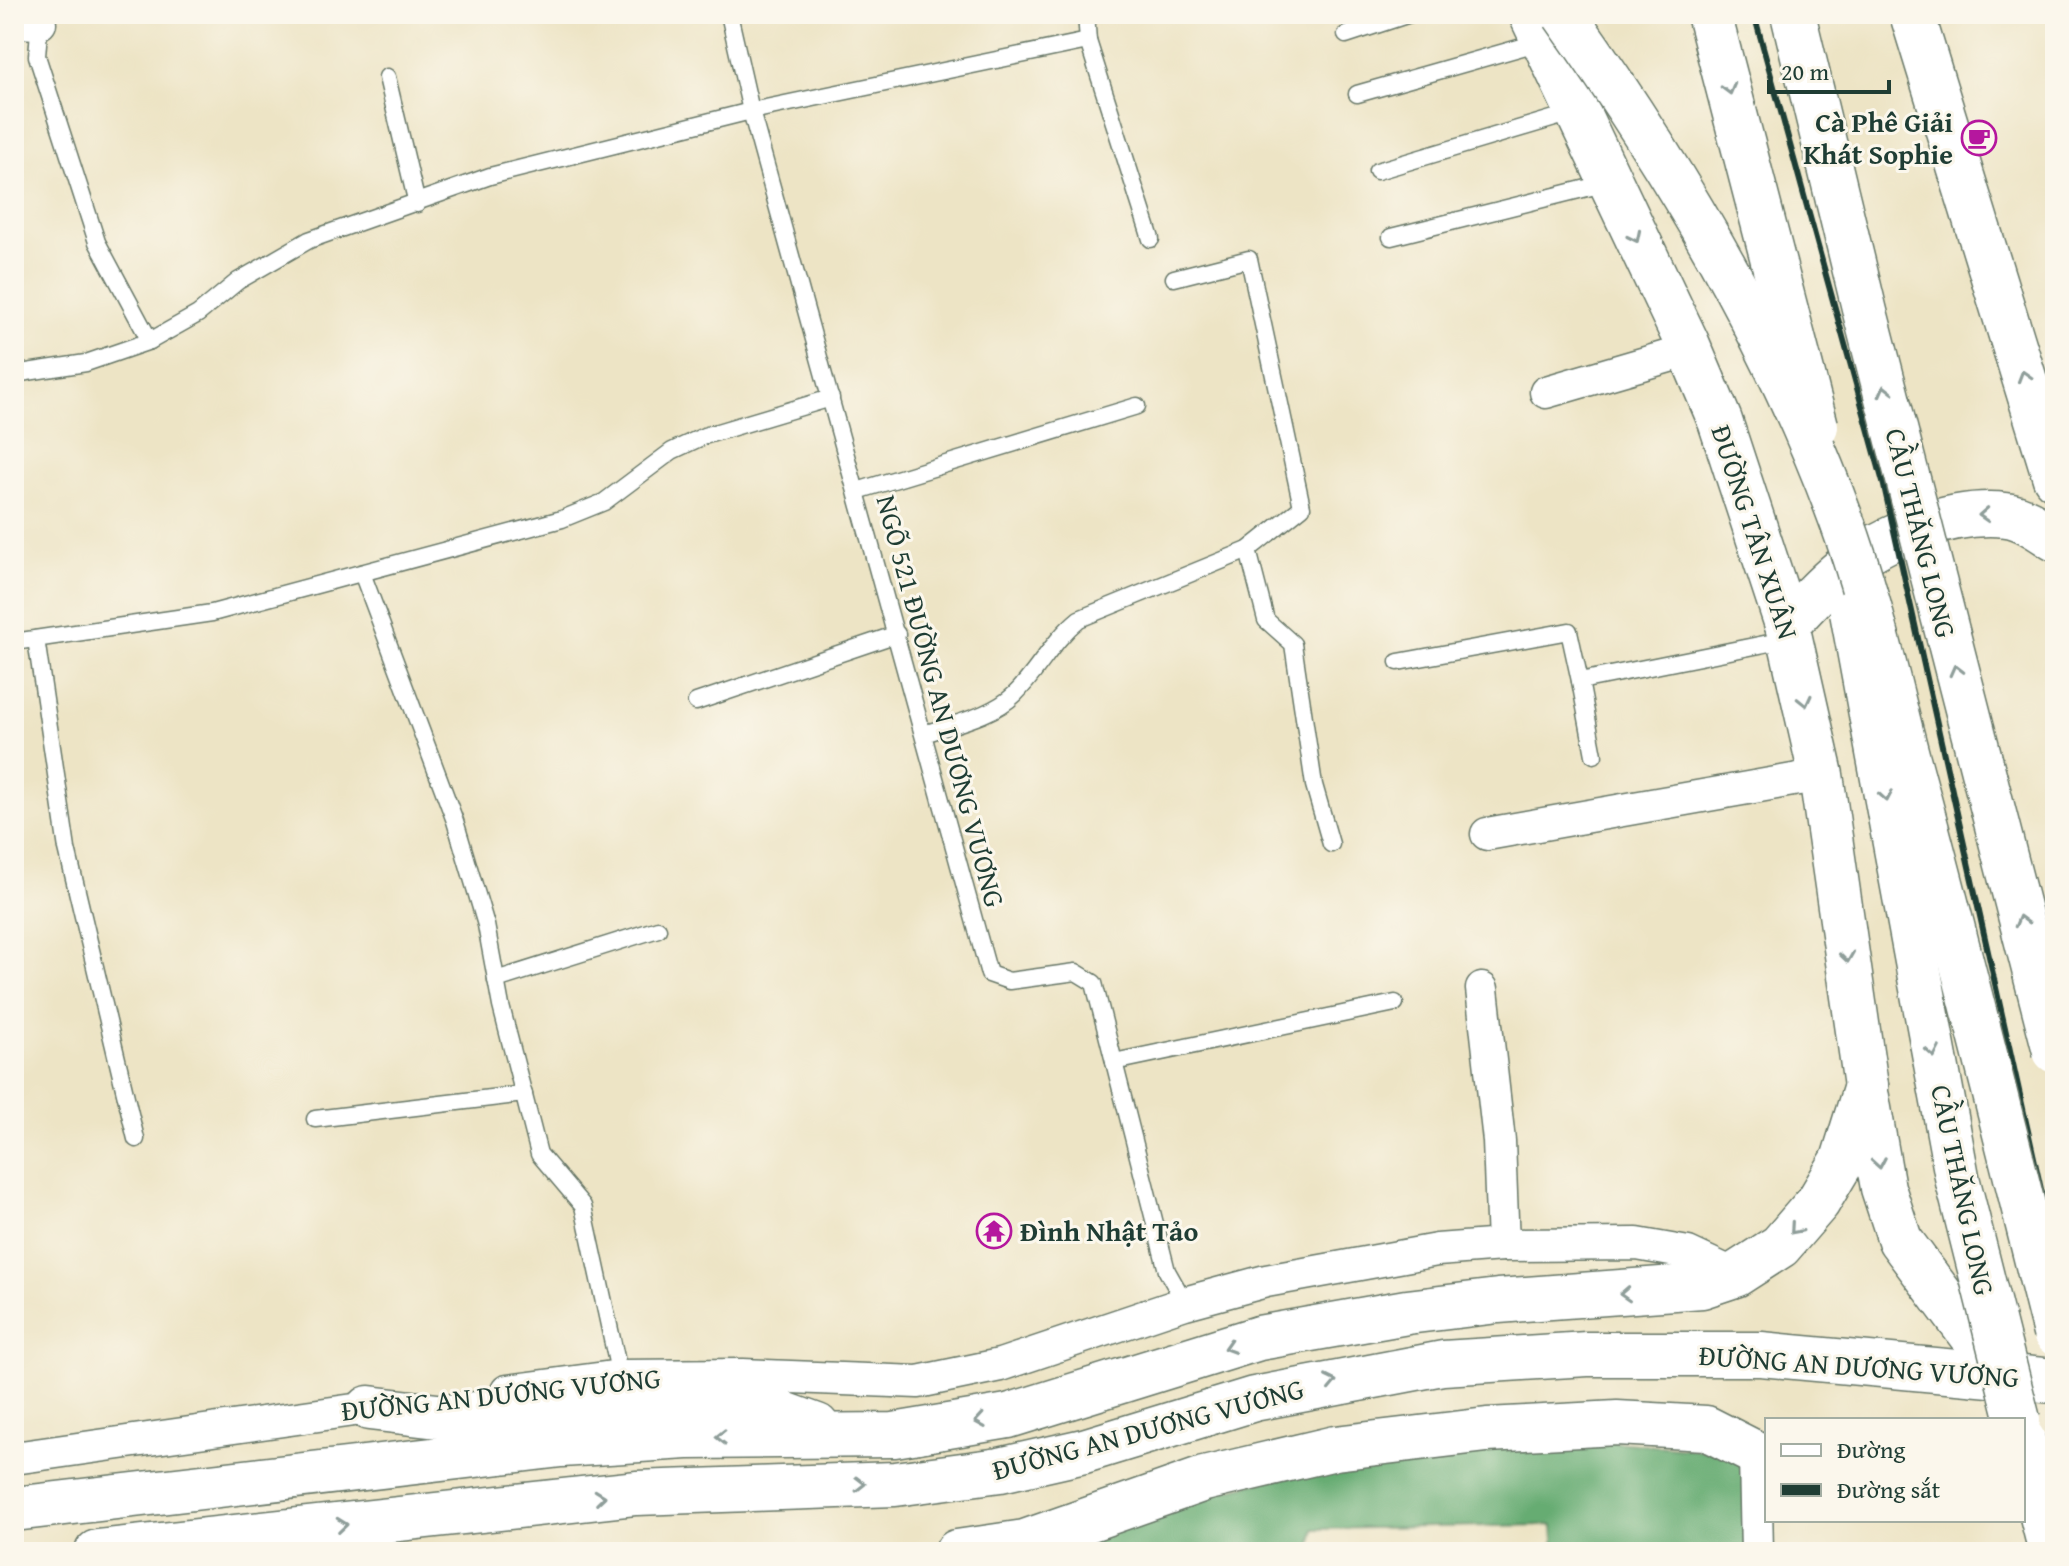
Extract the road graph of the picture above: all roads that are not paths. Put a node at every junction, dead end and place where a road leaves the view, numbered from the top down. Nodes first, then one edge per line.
1 (729, 14) edge
2 (1086, 14) edge
3 (1410, 14) edge
4 (1709, 14) edge
5 (1793, 14) edge
6 (1912, 14) edge
7 (31, 20) edge
8 (1546, 23) edge
9 (1346, 35) dead end
10 (1088, 41) junction
11 (387, 77) dead end
12 (1357, 94) dead end
13 (751, 111) junction
14 (1575, 112) junction
15 (1377, 171) dead end
16 (1609, 183) junction
17 (417, 204) junction
18 (1391, 237) dead end
19 (1151, 239) dead end
20 (1174, 278) dead end
21 (150, 341) junction
22 (1690, 350) junction
23 (14, 374) edge
24 (1546, 392) dead end
25 (831, 398) junction
26 (1137, 406) dead end
27 (2055, 478) edge
28 (857, 491) junction
29 (2055, 539) edge
30 (1248, 550) junction
31 (362, 573) junction
32 (1789, 632) junction
33 (897, 634) junction
34 (36, 639) junction
35 (14, 642) edge
36 (1398, 662) dead end
37 (1580, 681) junction
38 (696, 702) dead end
39 (924, 734) junction
40 (1594, 755) dead end
41 (1821, 775) junction
42 (1487, 834) dead end
43 (1331, 844) dead end
44 (658, 929) dead end
45 (496, 980) junction
46 (1482, 989) dead end
47 (1395, 1003) dead end
48 (2055, 1051) edge
49 (1114, 1062) junction
50 (1866, 1086) junction
51 (524, 1094) junction
52 (315, 1119) dead end
53 (136, 1139) dead end
54 (1503, 1245) junction
55 (1718, 1280) junction
56 (1185, 1303) junction
57 (2055, 1333) edge
58 (620, 1376) junction
59 (2002, 1377) junction
60 (2055, 1381) edge
61 (369, 1408) junction
62 (2017, 1418) edge
63 (838, 1434) junction
64 (2025, 1448) edge
65 (1761, 1457) edge
66 (14, 1458) edge
67 (2055, 1500) edge
68 (2025, 1501) edge
69 (14, 1509) edge
70 (97, 1552) edge
71 (957, 1552) edge
72 (1757, 1552) edge
73 (2051, 1552) edge

1 - 13 lane, NGÕ 521 ĐƯỜNG AN DƯƠNG VƯƠNG
2 - 10 lane
3 - 9 lane
4 -> 62 main road, CẦU THĂNG LONG, bridge
48 -> 5 main road, CẦU THĂNG LONG, bridge
27 -> 6 main road
7 - 21 lane
8 - 12 lane
8 - 14 main road, ĐƯỜNG TÂN XUÂN
8 - 57 main road, CẦU THĂNG LONG, bridge
10 - 13 lane
10 - 19 lane
11 - 17 lane
13 - 17 lane
13 - 25 lane, NGÕ 521 ĐƯỜNG AN DƯƠNG VƯƠNG
14 - 15 lane
14 - 16 main road, ĐƯỜNG TÂN XUÂN
16 - 18 lane
16 -> 22 main road, ĐƯỜNG TÂN XUÂN
17 - 21 lane
20 - 30 lane
21 - 23 lane
22 - 24 street
22 - 32 main road, ĐƯỜNG TÂN XUÂN
25 - 28 lane, NGÕ 521 ĐƯỜNG AN DƯƠNG VƯƠNG
25 - 31 lane
26 - 28 lane
28 - 33 lane, NGÕ 521 ĐƯỜNG AN DƯƠNG VƯƠNG
29 -> 32 main road
30 - 39 lane
30 - 43 lane
31 - 34 lane
31 - 45 lane
32 - 37 lane
32 -> 41 main road, ĐƯỜNG TÂN XUÂN
33 - 38 lane
33 - 39 lane, NGÕ 521 ĐƯỜNG AN DƯƠNG VƯƠNG
34 - 35 lane
34 - 53 lane
36 - 37 lane
37 - 40 lane
39 - 49 lane, NGÕ 521 ĐƯỜNG AN DƯƠNG VƯƠNG
41 - 42 street
41 -> 50 main road, ĐƯỜNG TÂN XUÂN
44 - 45 lane
45 - 51 lane
46 - 54 street
47 - 49 lane
49 - 56 lane, NGÕ 521 ĐƯỜNG AN DƯƠNG VƯƠNG
50 -> 55 main road
50 -> 59 main road, ĐƯỜNG TÂN XUÂN
51 - 52 lane
51 - 58 lane
54 - 55 street, ĐƯỜNG AN DƯƠNG VƯƠNG
54 - 56 street, ĐƯỜNG AN DƯƠNG VƯƠNG
55 -> 63 main road, ĐƯỜNG AN DƯƠNG VƯƠNG
56 - 58 street, ĐƯỜNG AN DƯƠNG VƯƠNG
58 - 61 street, ĐƯỜNG AN DƯƠNG VƯƠNG
59 - 60 main road, ĐƯỜNG AN DƯƠNG VƯƠNG
70 -> 59 main road, ĐƯỜNG AN DƯƠNG VƯƠNG
61 - 63 main road
61 - 66 street, ĐƯỜNG AN DƯƠNG VƯƠNG
63 -> 69 main road, ĐƯỜNG AN DƯƠNG VƯƠNG
64 - 73 main road, bridge
65 - 71 main road
65 - 72 street
67 - 68 main road

